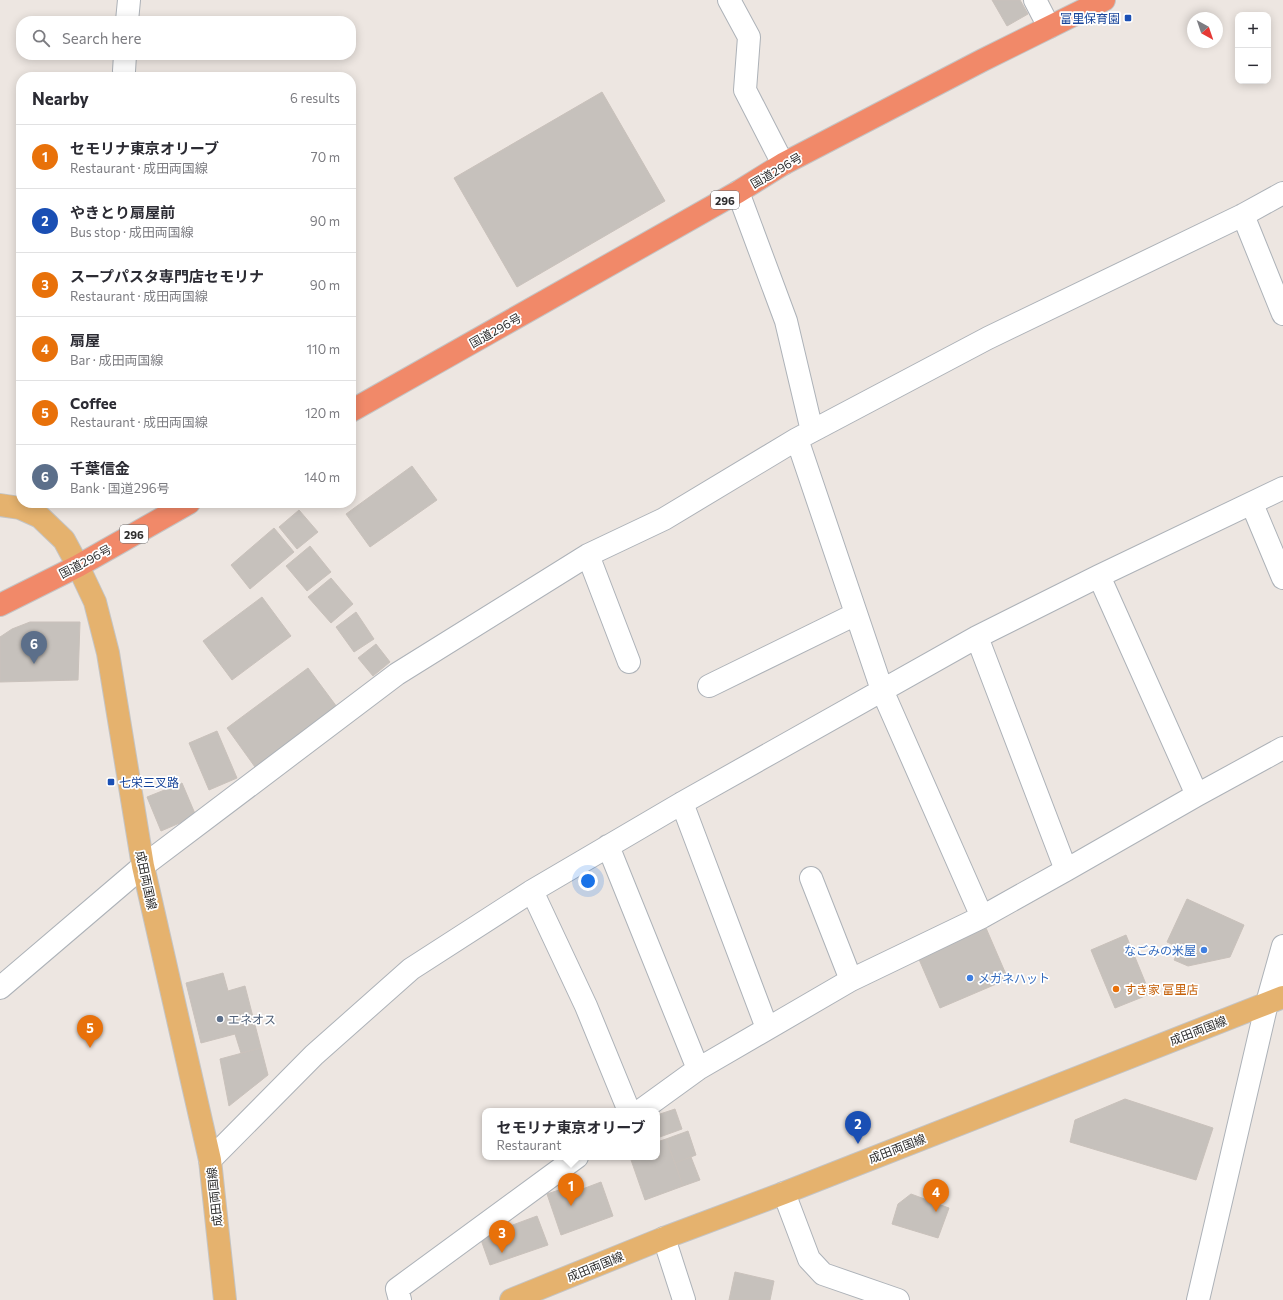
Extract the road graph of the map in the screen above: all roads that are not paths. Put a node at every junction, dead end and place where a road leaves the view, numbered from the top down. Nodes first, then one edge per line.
1 (129, 0) edge
2 (729, 0) edge
3 (1035, 0) edge
4 (1104, 0) edge
5 (127, 16) edge
6 (1049, 27) junction
7 (783, 164) junction
8 (738, 192) junction
9 (1283, 193) edge
10 (1243, 215) junction
11 (1283, 314) edge
12 (356, 408) edge
13 (805, 435) junction
14 (1283, 488) edge
15 (1252, 504) junction
16 (0, 505) edge
17 (16, 507) edge
18 (20, 508) edge
19 (180, 508) edge
20 (588, 555) junction
21 (78, 566) junction
22 (1099, 576) junction
23 (1283, 578) edge
24 (0, 605) edge
25 (856, 614) junction
26 (977, 638) junction
27 (629, 662) dead end
28 (709, 686) dead end
29 (882, 690) junction
30 (1283, 748) edge
31 (1197, 795) junction
32 (682, 802) junction
33 (608, 846) junction
34 (143, 866) junction
35 (1066, 870) junction
36 (812, 878) dead end
37 (532, 891) junction
38 (982, 916) junction
39 (1283, 946) edge
40 (851, 980) junction
41 (0, 988) edge
42 (1275, 1000) edge
43 (767, 1028) junction
44 (698, 1070) junction
45 (628, 1108) edge
46 (644, 1108) edge
47 (210, 1160) junction
48 (573, 1160) edge
49 (784, 1193) junction
50 (664, 1238) junction
51 (225, 1300) edge
52 (400, 1300) edge
53 (510, 1300) edge
54 (684, 1300) edge
55 (898, 1300) edge
56 (1198, 1300) edge

1 - 5 street
2 - 7 street
3 - 6 street
4 - 6 highway, 国道296号 / 296
6 - 7 highway, 国道296号 / 296
7 - 8 highway, 国道296号 / 296
8 - 12 highway, 国道296号 / 296
8 - 13 street
9 - 10 street
10 - 11 street
10 - 13 street
13 - 20 street
13 - 25 street
14 - 15 street
15 - 22 street
15 - 23 street
16 - 17 main road, 成田両国線
18 - 21 main road, 成田両国線
19 - 21 highway, 国道296号 / 296
20 - 27 street
20 - 34 street
21 - 24 highway, 国道296号 / 296
21 - 34 main road, 成田両国線
22 - 26 street
22 - 31 street
25 - 28 street
25 - 29 street
26 - 29 street
26 - 35 street
29 - 32 street
29 - 38 street
30 - 31 street
31 - 35 street
32 - 33 street
32 - 43 street
33 - 37 street
33 - 44 street
34 - 41 street
34 - 47 main road, 成田両国線
35 - 38 street
36 - 40 street
37 - 45 street
37 - 47 street
38 - 40 street
39 - 42 street
40 - 43 street
42 - 49 main road, 成田両国線
42 - 56 street
43 - 44 street
44 - 46 street
47 - 51 main road, 成田両国線
48 - 52 street
49 - 50 main road, 成田両国線
49 - 55 street
50 - 53 main road, 成田両国線
50 - 54 street

